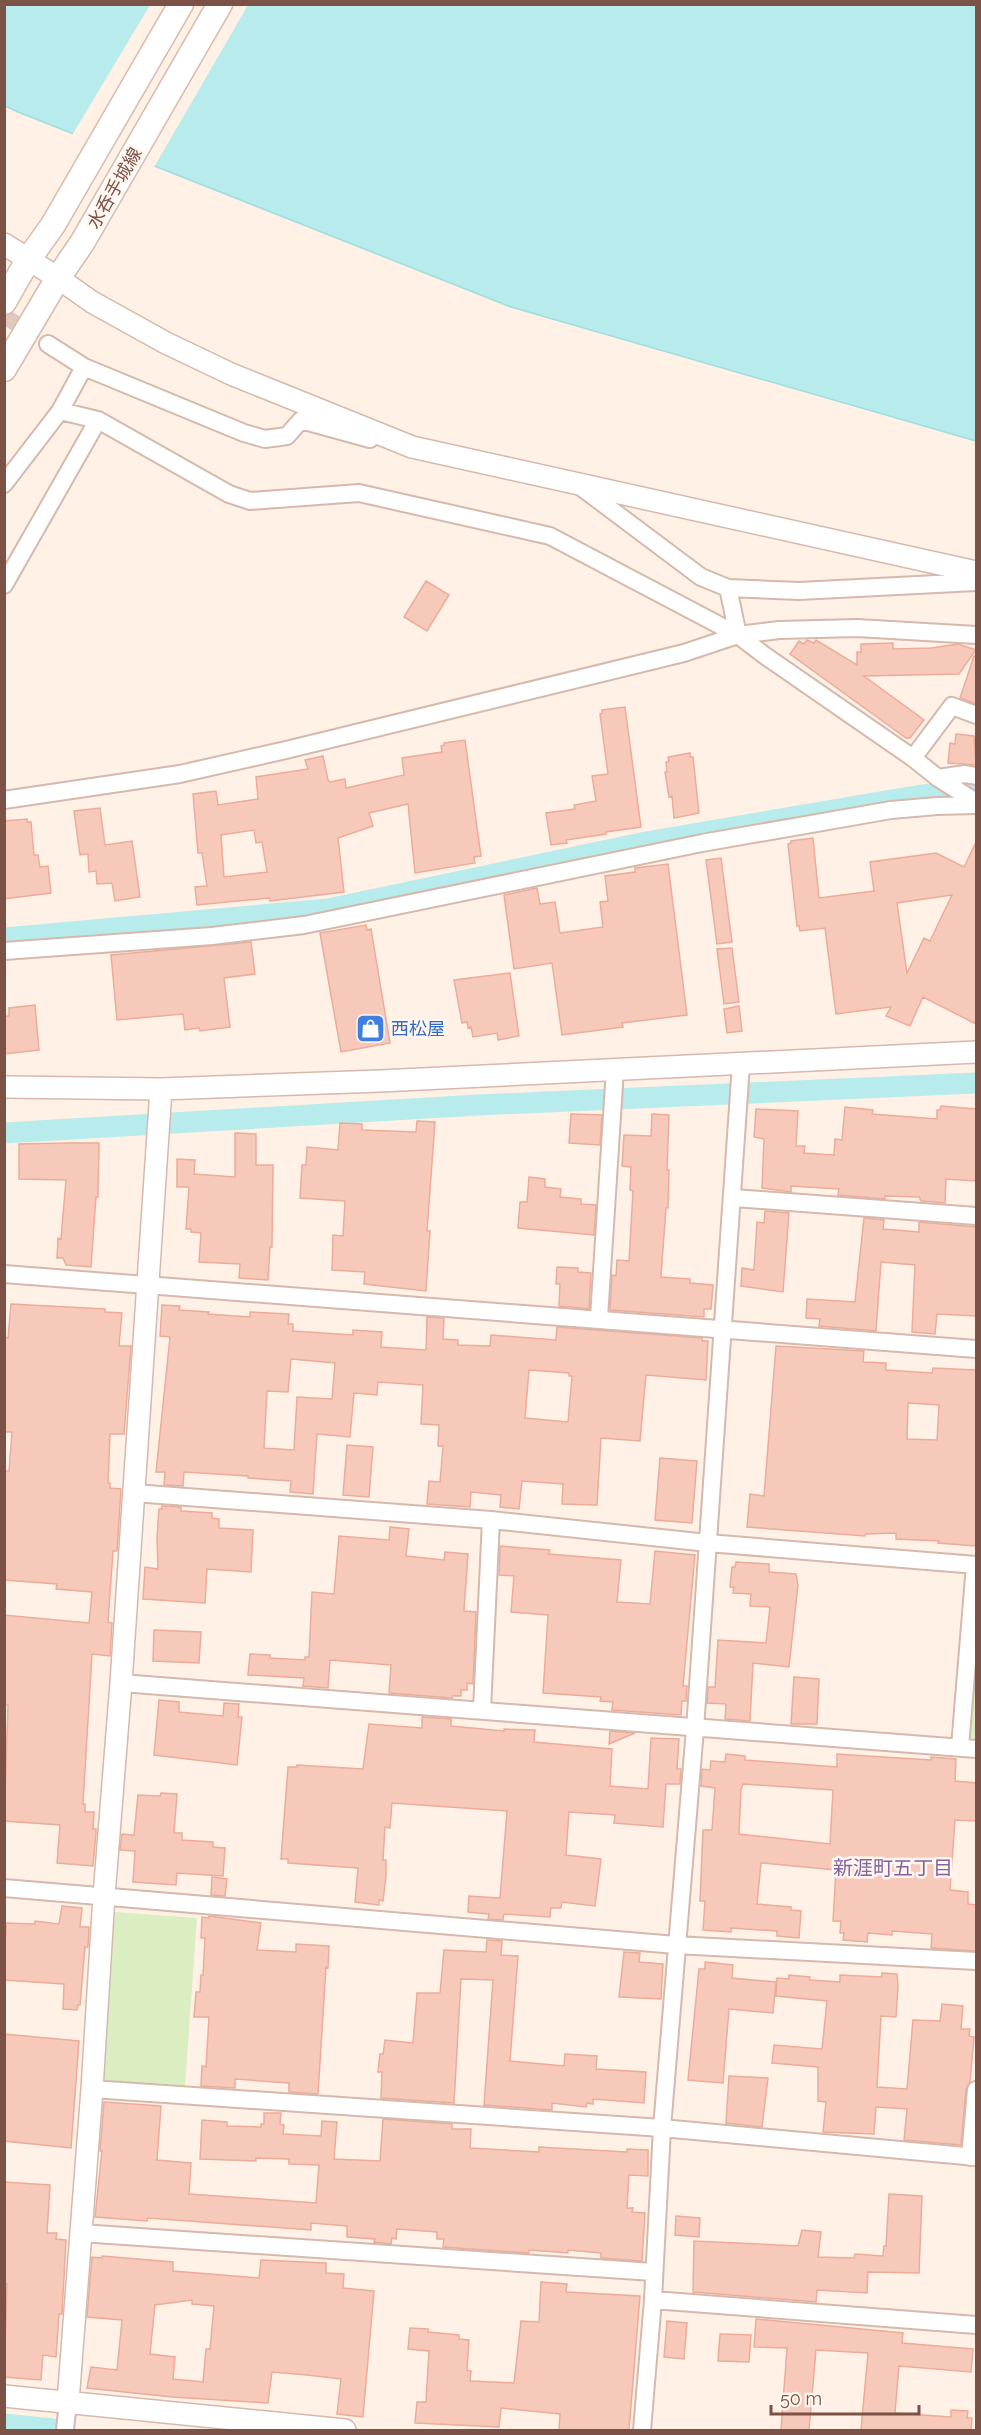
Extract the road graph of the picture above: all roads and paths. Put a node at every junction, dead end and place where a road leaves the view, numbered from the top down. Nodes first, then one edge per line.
1 (181, 4) edge
2 (220, 4) edge
3 (4, 244) edge
4 (28, 260) junction
5 (58, 278) junction
6 (4, 302) edge
7 (48, 344) tunnel mouth
8 (84, 367) junction
9 (4, 369) edge
10 (60, 411) junction
11 (98, 420) junction
12 (412, 447) junction
13 (576, 483) junction
14 (4, 484) edge
15 (976, 572) edge
16 (976, 582) edge
17 (4, 585) edge
18 (728, 588) junction
19 (738, 635) junction
20 (976, 635) edge
21 (976, 715) edge
22 (913, 758) junction
23 (976, 776) edge
24 (943, 781) junction
25 (4, 800) edge
26 (976, 802) edge
27 (4, 951) edge
28 (976, 1052) edge
29 (741, 1064) junction
30 (615, 1069) junction
31 (4, 1087) edge
32 (161, 1089) junction
33 (734, 1198) junction
34 (976, 1216) edge
35 (4, 1274) edge
36 (148, 1286) junction
37 (599, 1318) junction
38 (722, 1329) junction
39 (976, 1349) edge
40 (134, 1492) junction
41 (491, 1520) junction
42 (708, 1543) junction
43 (976, 1565) edge
44 (121, 1683) junction
45 (482, 1710) junction
46 (695, 1729) junction
47 (968, 1748) edge
48 (4, 1888) edge
49 (104, 1896) junction
50 (676, 1945) junction
51 (976, 1961) edge
52 (92, 2089) junction
53 (976, 2090) edge
54 (662, 2128) junction
55 (973, 2157) edge
56 (81, 2233) junction
57 (653, 2272) junction
58 (653, 2300) junction
59 (976, 2325) edge
60 (4, 2396) edge
61 (68, 2402) junction
62 (65, 2430) edge
63 (345, 2430) edge
64 (642, 2430) edge

1 - 4 main road, 水呑手城線
2 - 5 main road, 水呑手城線
3 - 4 street
4 - 5 street
4 - 6 main road, 水呑手城線
5 - 9 main road, 水呑手城線
5 - 12 street
7 - 8 street
8 - 10 street
8 - 12 street
10 - 11 street
10 - 14 street
11 - 17 street
11 - 19 street
12 - 13 street
13 - 15 street
13 - 18 street
16 - 18 street
18 - 19 street
19 - 20 street
19 - 22 street
19 - 25 street
21 - 22 street
22 - 24 street
23 - 24 street
24 - 26 street
26 - 27 street
28 - 29 street
29 - 30 street
29 - 33 street
30 - 32 street
30 - 37 street
31 - 32 street
32 - 36 street
33 - 34 street
33 - 38 street
35 - 36 street
36 - 37 street
36 - 40 street
37 - 38 street
38 - 39 street
38 - 42 street
40 - 41 street
40 - 44 street
41 - 42 street
41 - 45 street
42 - 43 street
42 - 46 street
43 - 47 street
44 - 45 street
44 - 49 street
45 - 46 street
46 - 47 street
46 - 50 street
48 - 49 street
49 - 50 street
49 - 52 street
50 - 51 street
50 - 54 street
52 - 54 street
52 - 56 street
53 - 55 street
54 - 55 street
54 - 57 street
56 - 57 street
56 - 61 street
57 - 58 street
58 - 59 street
58 - 64 street
60 - 61 street
61 - 62 street
61 - 63 street

